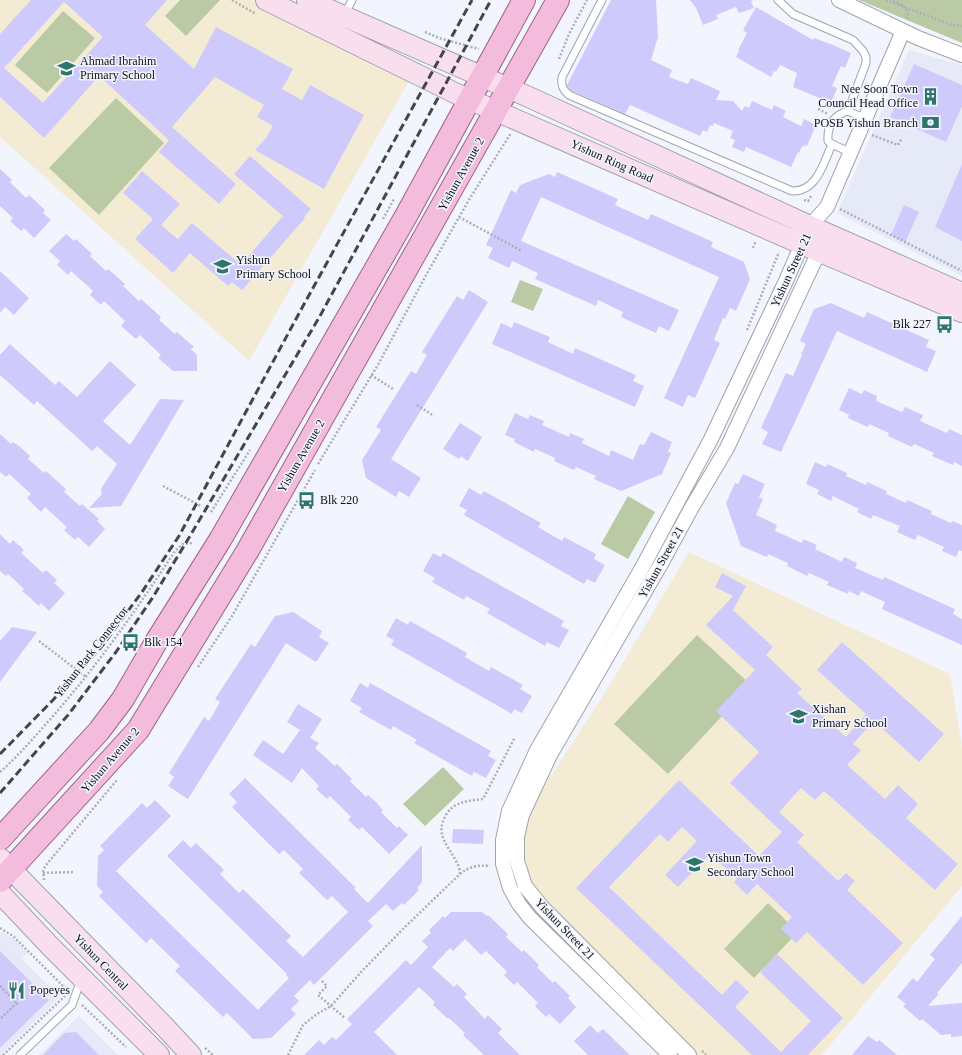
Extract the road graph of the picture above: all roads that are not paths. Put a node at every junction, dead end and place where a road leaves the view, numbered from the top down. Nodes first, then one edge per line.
1 (266, 0) edge
2 (307, 0) edge
3 (524, 0) edge
4 (558, 0) edge
5 (602, 0) edge
6 (778, 0) edge
7 (839, 0) edge
8 (341, 20) edge
9 (903, 32) junction
10 (962, 55) edge
11 (482, 77) junction
12 (509, 89) junction
13 (470, 100) junction
14 (496, 111) junction
15 (848, 111) junction
16 (866, 119) junction
17 (832, 144) junction
18 (851, 153) junction
19 (813, 234) junction
20 (820, 252) junction
21 (962, 293) edge
22 (962, 312) edge
23 (719, 444) junction
24 (650, 554) junction
25 (662, 562) junction
26 (170, 678) junction
27 (123, 698) junction
28 (544, 753) junction
29 (0, 839) edge
30 (4, 870) edge
31 (0, 893) edge
32 (72, 982) junction
33 (20, 1055) edge
34 (159, 1055) edge
35 (191, 1055) edge
36 (670, 1055) edge
37 (689, 1055) edge

1 - 8 main road, Yishun Ring Road
2 - 8 main road, Yishun Ring Road
3 - 11 main road
4 - 12 main road, Yishun Avenue 2
5 - 17 lane
6 - 15 lane
7 - 9 street
8 - 11 main road, Yishun Ring Road
8 - 13 main road, Yishun Ring Road
9 - 10 street
9 - 16 street, Yishun Street 21
11 - 12 main road, Yishun Ring Road
11 - 13 main road
12 - 14 main road, Yishun Avenue 2
12 - 19 main road, Yishun Ring Road
13 - 14 main road, Yishun Ring Road
13 - 27 main road
14 - 19 main road, Yishun Ring Road
14 - 26 main road, Yishun Avenue 2
15 - 16 lane
15 - 17 lane
16 - 18 street, Yishun Street 21
17 - 18 lane
18 - 19 street, Yishun Street 21
19 - 20 main road, Yishun Ring Road
19 - 21 main road, Yishun Ring Road
19 - 23 street, Yishun Street 21
20 - 22 main road, Yishun Ring Road
20 - 23 street, Yishun Street 21
23 - 24 street, Yishun Street 21
23 - 25 street, Yishun Street 21
24 - 25 lane
24 - 28 street, Yishun Street 21
25 - 28 street, Yishun Street 21
26 - 27 main road
26 - 30 main road, Yishun Avenue 2
27 - 29 main road
28 - 36 street, Yishun Street 21
28 - 37 street, Yishun Street 21
30 - 35 main road, Yishun Central
31 - 32 main road, Yishun Central
32 - 33 lane
32 - 34 main road, Yishun Central

